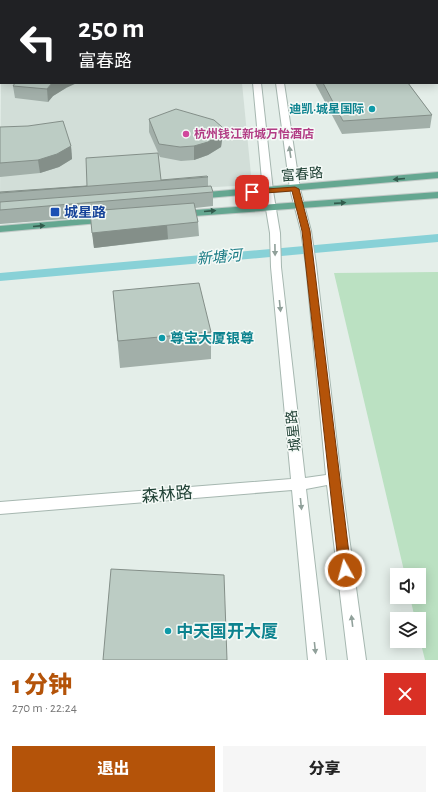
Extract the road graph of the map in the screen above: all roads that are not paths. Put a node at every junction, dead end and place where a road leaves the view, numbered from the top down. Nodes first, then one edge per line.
1 (257, 84) edge
2 (280, 84) edge
3 (438, 175) edge
4 (295, 189) junction
5 (268, 191) junction
6 (438, 196) edge
7 (189, 197) edge
8 (299, 205) junction
9 (271, 206) junction
10 (169, 215) edge
11 (114, 219) edge
12 (0, 229) edge
13 (334, 479) junction
14 (299, 484) junction
15 (0, 508) edge
16 (317, 660) edge
17 (357, 660) edge

1 - 5 street, 城星路
4 -> 2 street
3 -> 4 main road, 富春路
4 - 5 main road, 富春路
4 - 8 street
5 - 7 main road, 富春路
5 - 9 street, 城星路
8 -> 6 main road
8 - 9 main road
8 - 13 street
10 -> 9 main road
9 -> 14 street, 城星路
12 -> 11 main road
13 - 14 street, 森林路
17 -> 13 street
14 - 15 street, 森林路
14 -> 16 street, 城星路

